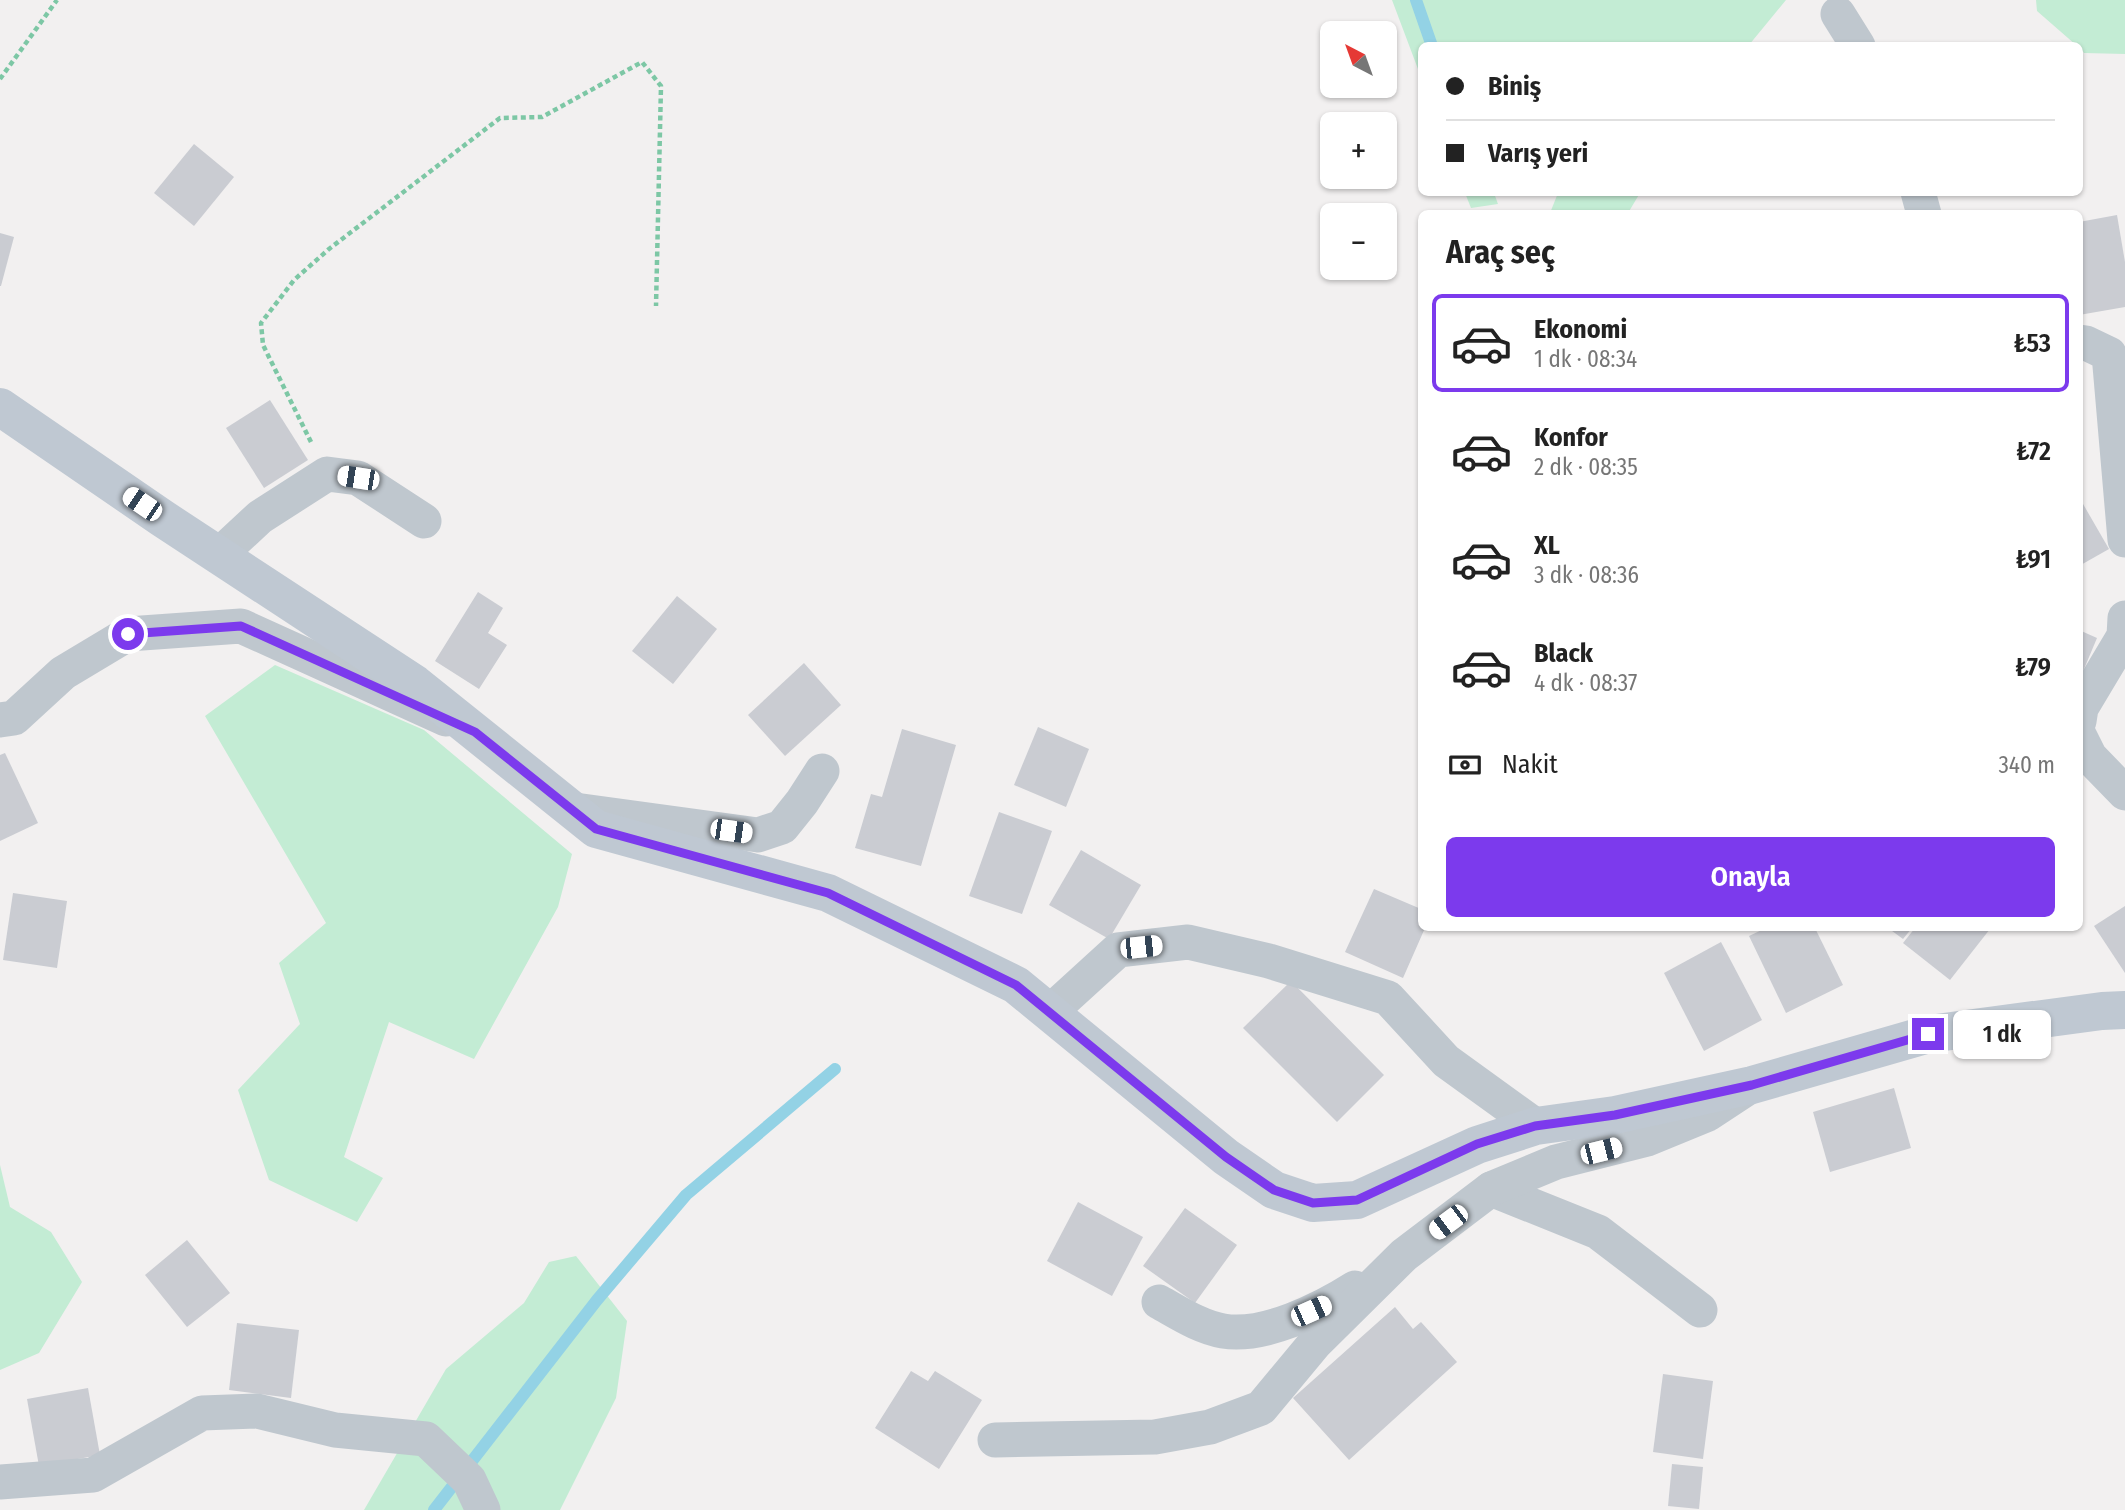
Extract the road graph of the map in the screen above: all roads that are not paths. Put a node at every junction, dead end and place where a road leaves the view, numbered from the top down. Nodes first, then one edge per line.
1 (1838, 14) dead end
2 (1856, 42) edge
3 (2083, 343) edge
4 (0, 407) edge
5 (424, 521) dead end
6 (2125, 541) edge
7 (219, 555) junction
8 (2125, 618) edge
9 (2083, 705) edge
10 (0, 720) edge
11 (475, 732) junction
12 (2083, 743) edge
13 (822, 771) dead end
14 (2125, 793) edge
15 (572, 809) junction
16 (2125, 1010) edge
17 (1049, 1012) junction
18 (1752, 1085) junction
19 (1535, 1126) junction
20 (1491, 1189) junction
21 (1404, 1255) junction
22 (1159, 1302) dead end
23 (1700, 1310) dead end
24 (995, 1440) dead end
25 (0, 1482) edge
26 (483, 1510) edge

1 - 2 street
3 - 6 street
4 - 7 main road
5 - 7 street
7 - 11 main road
8 - 9 street
10 - 11 street
11 - 15 main road
12 - 14 street
13 - 15 street
15 - 17 main road
16 - 18 main road
17 - 19 main road
17 - 19 street
18 - 19 main road
18 - 20 street
20 - 21 street
20 - 23 street
21 - 22 street
21 - 24 street
25 - 26 street

